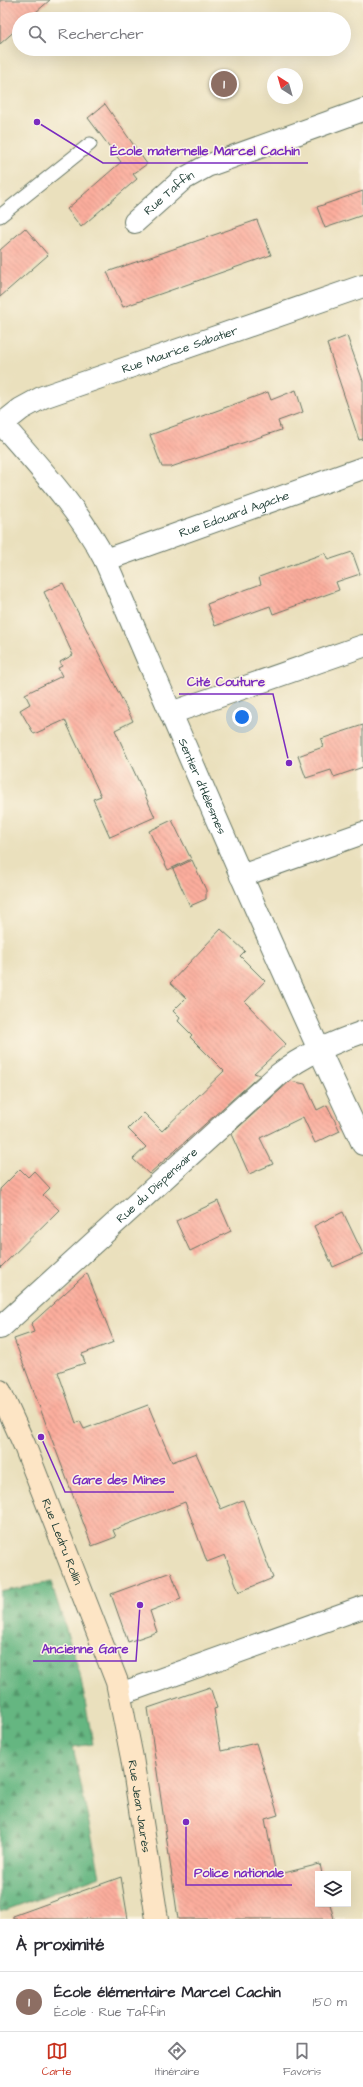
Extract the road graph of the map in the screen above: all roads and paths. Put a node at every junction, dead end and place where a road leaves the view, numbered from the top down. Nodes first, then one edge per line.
1 (363, 110) edge
2 (90, 144) dead end
3 (0, 216) edge
4 (135, 222) dead end
5 (363, 286) edge
6 (1, 423) edge
7 (363, 468) edge
8 (106, 560) junction
9 (363, 646) edge
10 (171, 713) junction
11 (363, 833) edge
12 (242, 876) junction
13 (363, 1032) edge
14 (318, 1049) junction
15 (363, 1144) edge
16 (0, 1328) edge
17 (0, 1391) edge
18 (363, 1606) edge
19 (120, 1694) junction
20 (157, 1919) edge

1 - 4 street, Rue Taffin
2 - 3 lane
5 - 6 street, Rue Maurice Sabatier
6 - 8 street, Sentier d'Hélesmes
7 - 8 street, Rue Edouard Agache
8 - 10 street, Sentier d'Hélesmes
9 - 10 street
10 - 12 street, Sentier d'Hélesmes
11 - 12 street
12 - 14 street, Sentier d'Hélesmes
13 - 14 street, Rue du Dispensaire
14 - 15 street, Sentier d'Hélesmes
14 - 16 street, Rue du Dispensaire
17 - 19 street, Rue Ledru Rollin
18 - 19 street
19 - 20 street, Rue Jean Jaurès

